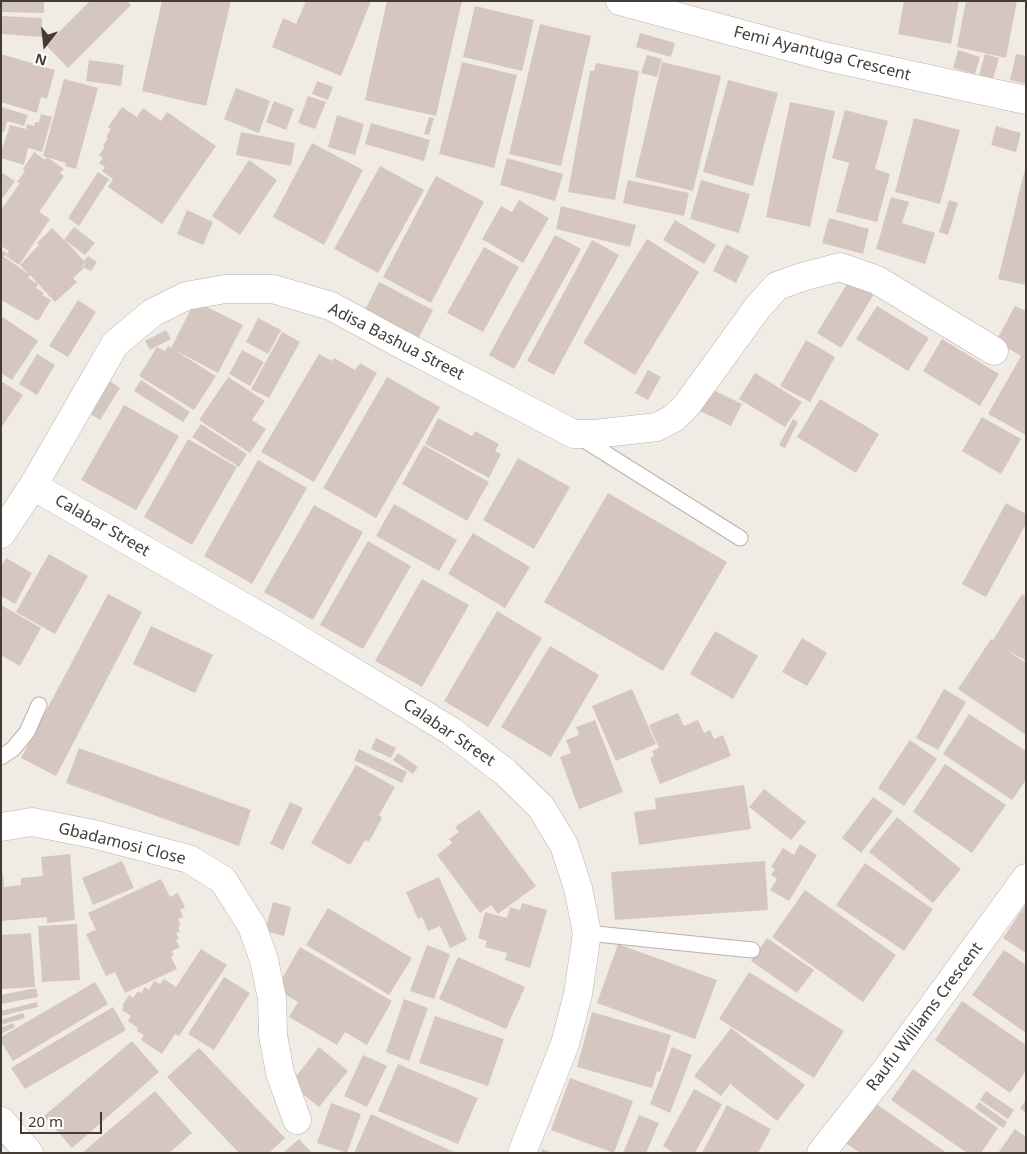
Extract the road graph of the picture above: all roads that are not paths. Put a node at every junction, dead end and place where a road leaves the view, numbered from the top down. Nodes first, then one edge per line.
1 (620, 1) edge
2 (1026, 100) edge
3 (994, 351) dead end
4 (574, 434) junction
5 (33, 486) junction
6 (1, 534) edge
7 (740, 538) dead end
8 (39, 705) dead end
9 (1, 757) edge
10 (1, 827) edge
11 (1026, 878) edge
12 (587, 933) junction
13 (752, 950) dead end
14 (297, 1120) dead end
15 (1, 1121) edge
16 (29, 1153) edge
17 (522, 1153) edge
18 (821, 1153) edge

1 - 2 street, Femi Ayantuga Crescent
3 - 4 street
4 - 5 street, Adisa Bashua Street
4 - 7 lane
5 - 6 street, Adisa Bashua Street
5 - 12 street, Calabar Street
8 - 9 lane
10 - 14 street, Gbadamosi Close
11 - 18 street, Raufu Williams Crescent
12 - 13 lane
12 - 17 street, Calabar Street
15 - 16 street

